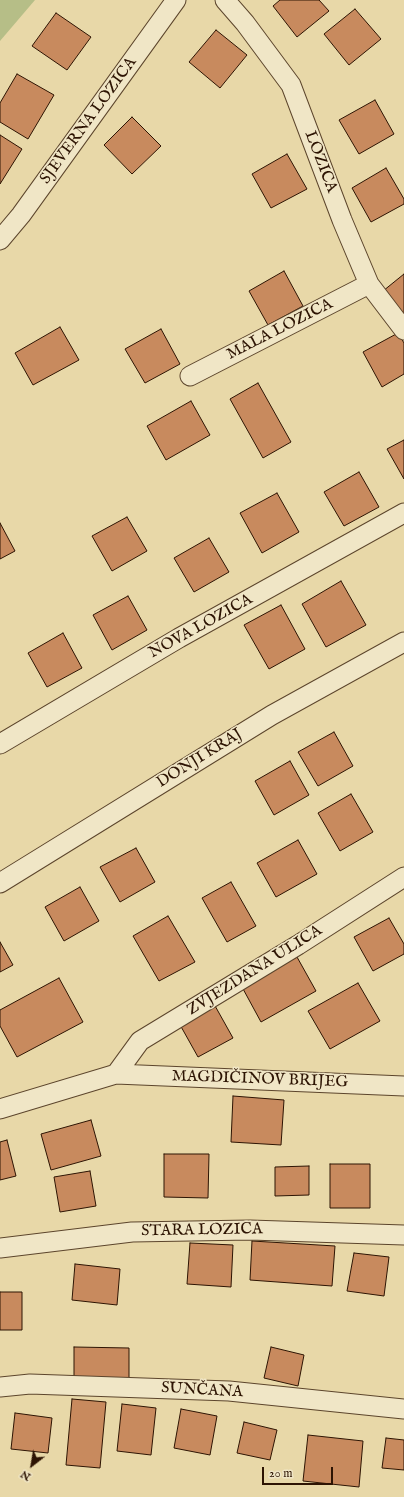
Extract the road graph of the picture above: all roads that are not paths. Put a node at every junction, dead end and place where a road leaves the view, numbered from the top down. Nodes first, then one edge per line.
1 (176, 0) edge
2 (225, 0) edge
3 (0, 240) edge
4 (369, 284) junction
5 (404, 330) edge
6 (190, 376) dead end
7 (404, 513) edge
8 (404, 642) edge
9 (0, 744) edge
10 (404, 877) edge
11 (0, 883) edge
12 (116, 1074) junction
13 (404, 1086) edge
14 (0, 1109) edge
15 (404, 1235) edge
16 (0, 1248) edge
17 (0, 1387) edge
18 (404, 1409) edge

1 - 3 street, SJEVERNA LOZICA
2 - 4 street, LOZICA
4 - 5 street, LOZICA
4 - 6 street, MALA LOZICA
7 - 9 street, NOVA LOZICA
8 - 11 street, DONJI KRAJ
10 - 12 street, ZVJEZDANA ULICA
12 - 13 street, MAGDIČINOV BRIJEG
12 - 14 street, MAGDIČINOV BRIJEG
15 - 16 street, STARA LOZICA
17 - 18 street, SUNČANA

